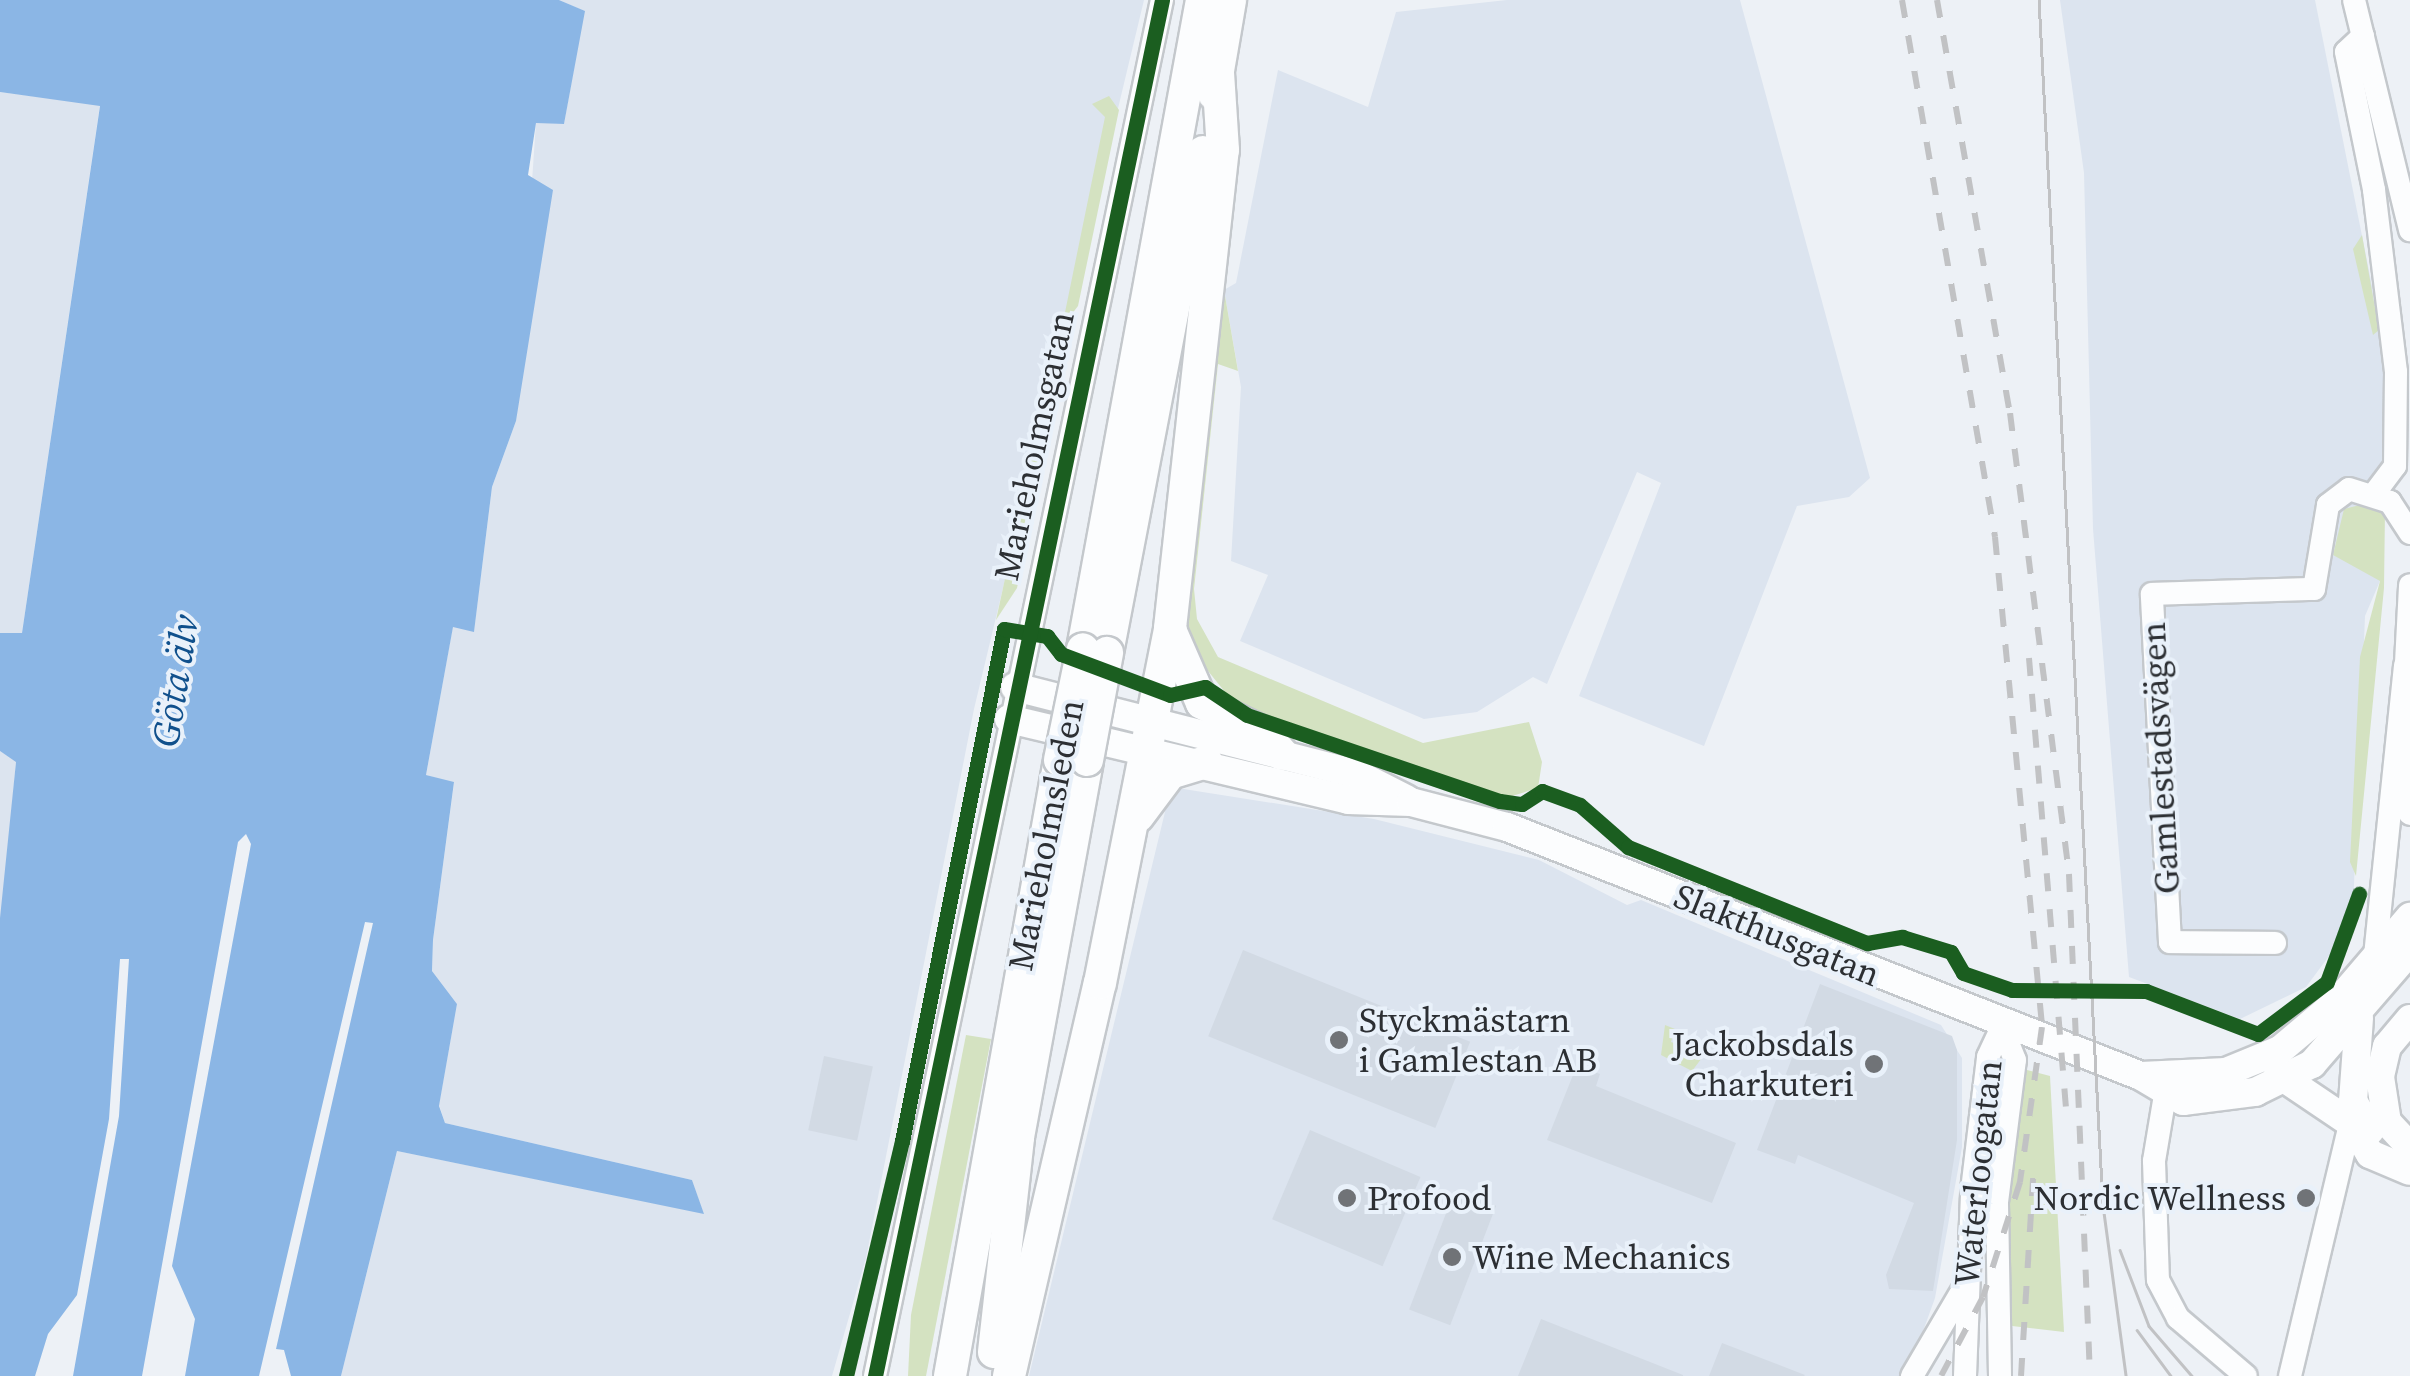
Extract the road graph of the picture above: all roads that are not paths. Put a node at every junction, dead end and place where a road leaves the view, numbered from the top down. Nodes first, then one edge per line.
1 (1162, 0) edge
2 (1202, 0) edge
3 (1230, 0) edge
4 (2354, 0) edge
5 (2363, 36) junction
6 (1218, 72) junction
7 (2410, 230) edge
8 (2399, 290) edge
9 (2376, 491) junction
10 (2410, 533) edge
11 (2410, 585) edge
12 (1170, 628) junction
13 (1095, 651) junction
14 (2405, 666) junction
15 (1015, 687) junction
16 (1008, 718) junction
17 (1147, 730) junction
18 (1282, 754) junction
19 (1074, 760) junction
20 (1206, 762) junction
21 (1412, 802) junction
22 (2410, 814) edge
23 (1132, 824) junction
24 (2410, 918) edge
25 (2275, 943) dead end
26 (2410, 952) edge
27 (2374, 959) junction
28 (2410, 980) edge
29 (2359, 1016) junction
30 (2410, 1019) edge
31 (2002, 1026) junction
32 (2238, 1069) junction
33 (2141, 1076) junction
34 (2287, 1079) junction
35 (2165, 1094) junction
36 (2353, 1112) junction
37 (2410, 1147) edge
38 (2410, 1159) edge
39 (2410, 1170) edge
40 (1964, 1288) junction
41 (875, 1376) edge
42 (950, 1376) edge
43 (994, 1376) edge
44 (1009, 1376) edge
45 (1912, 1376) edge
46 (1966, 1376) edge
47 (2000, 1376) edge
48 (2246, 1376) edge
49 (2290, 1376) edge

1 - 15 street, Marieholmsgatan
2 - 13 highway, Marieholmsleden
3 - 6 highway, Marieholmsleden
4 - 5 street
5 - 7 street
5 - 8 street
6 - 12 highway
6 - 13 highway, Marieholmsleden
8 - 9 street
9 - 10 street
9 - 25 street, Gamlestadsvägen
11 - 14 street
12 - 17 highway
12 - 18 highway
13 - 19 highway, Marieholmsleden, bridge
14 - 22 street
14 - 27 street
15 - 16 street, Marieholmsgatan
15 - 17 main road, Slakthusgatan
16 - 17 main road, Slakthusgatan
16 - 41 street, Marieholmsgatan
17 - 18 main road, Slakthusgatan
17 - 20 main road, Slakthusgatan
17 - 23 highway
18 - 21 main road, Slakthusgatan
19 - 42 highway, Marieholmsleden
19 - 43 highway, Marieholmsleden
20 - 21 main road, Slakthusgatan
20 - 23 highway
21 - 31 main road, Slakthusgatan
23 - 44 highway
24 - 27 main road, Slakthusgatan
26 - 29 main road
27 - 32 main road, Slakthusgatan
28 - 29 main road
29 - 34 main road
29 - 36 main road
30 - 37 main road
31 - 33 main road, Slakthusgatan
31 - 40 street, Waterloogatan
31 - 47 street, Waterloogatan
32 - 33 main road, Slakthusgatan
32 - 34 main road
33 - 35 main road, Slakthusgatan
34 - 35 main road
34 - 36 main road
35 - 48 street
36 - 38 main road
36 - 39 main road
36 - 49 street
40 - 45 street
40 - 46 street, Waterloogatan

